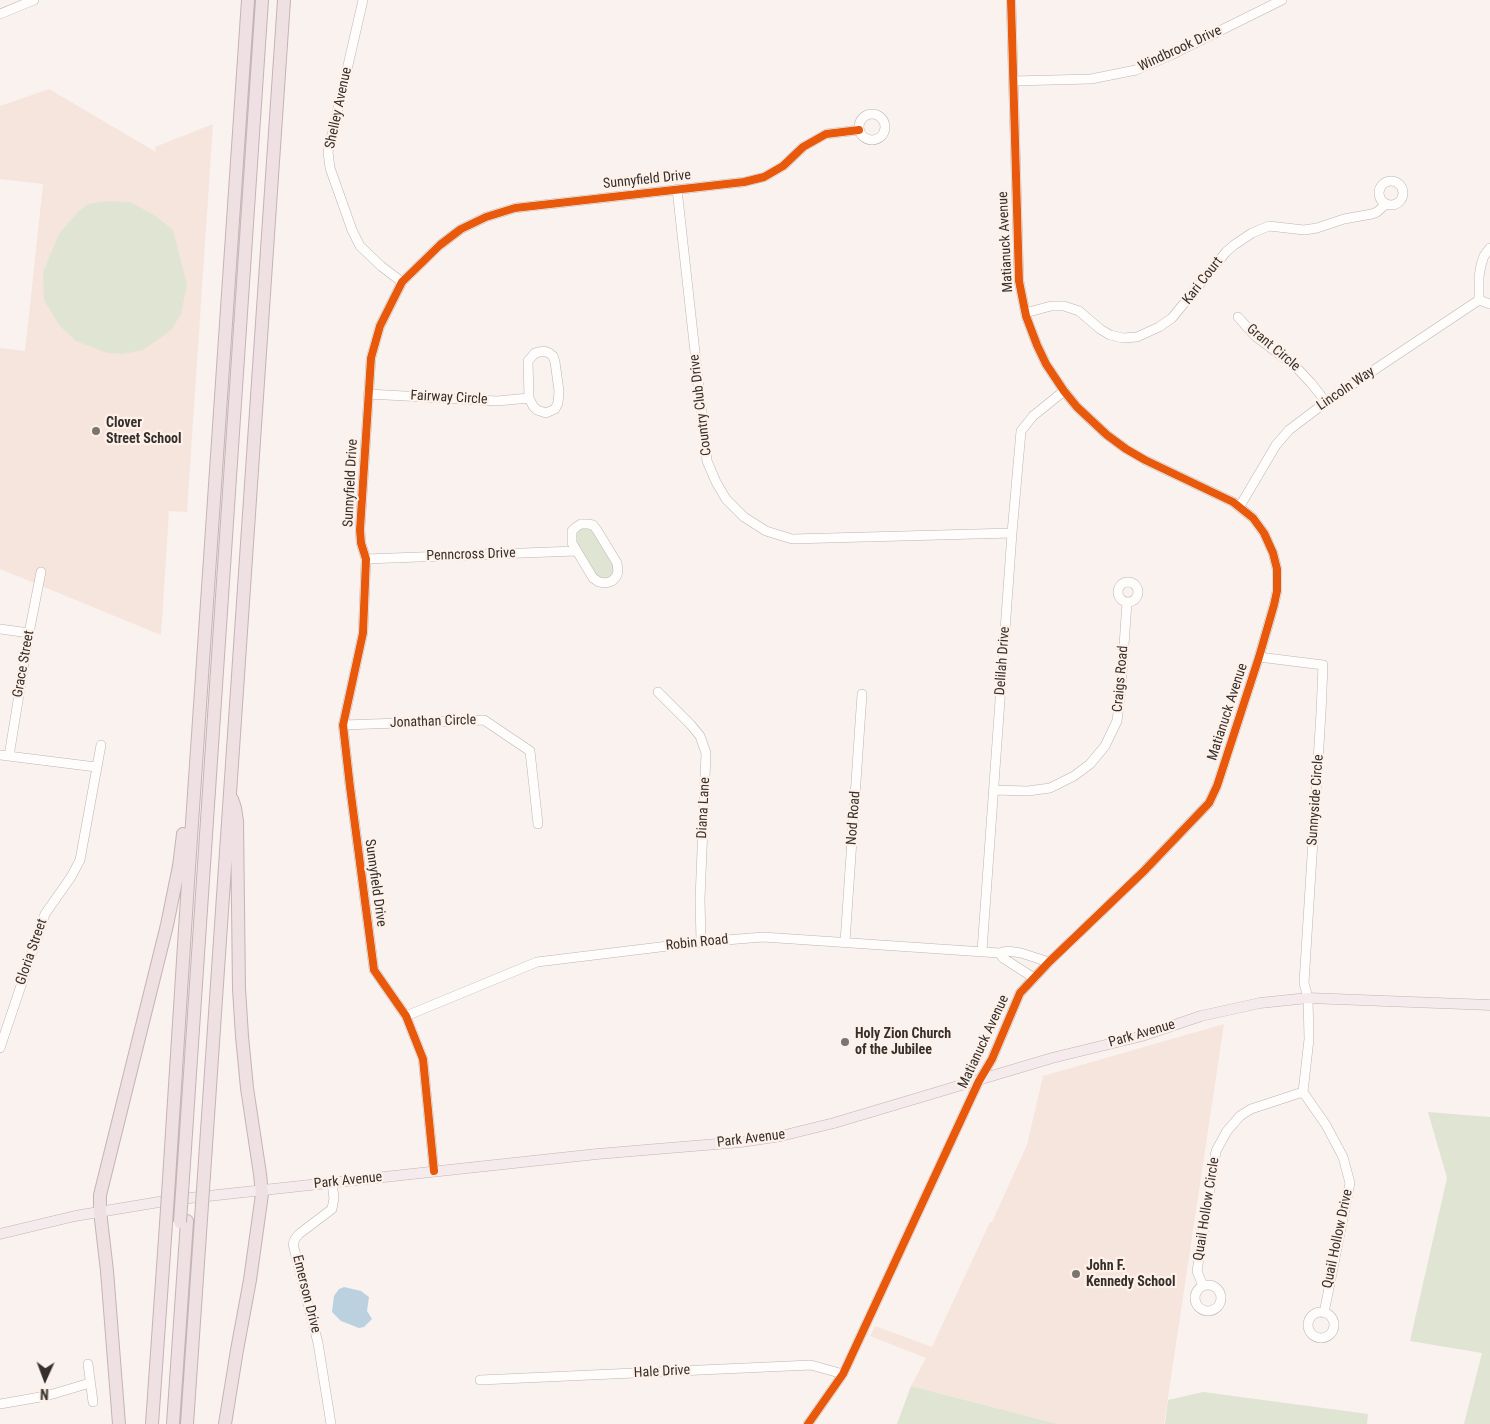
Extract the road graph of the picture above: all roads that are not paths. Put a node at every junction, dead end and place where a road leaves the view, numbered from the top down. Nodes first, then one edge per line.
1 (34, 0) edge
2 (248, 0) edge
3 (262, 0) edge
4 (270, 0) edge
5 (284, 0) edge
6 (363, 0) edge
7 (1011, 0) edge
8 (1282, 0) edge
9 (0, 14) edge
10 (1013, 81) junction
11 (859, 130) dead end
12 (677, 189) junction
13 (1386, 204) dead end
14 (1490, 248) edge
15 (402, 282) junction
16 (1479, 300) junction
17 (1490, 304) edge
18 (1025, 313) junction
19 (1238, 317) dead end
20 (1064, 391) junction
21 (368, 394) junction
22 (529, 398) junction
23 (1326, 402) junction
24 (1240, 506) junction
25 (1012, 533) junction
26 (576, 551) junction
27 (366, 559) junction
28 (41, 572) dead end
29 (1127, 602) dead end
30 (0, 629) edge
31 (29, 633) junction
32 (1259, 657) junction
33 (658, 692) dead end
34 (862, 694) dead end
35 (343, 725) junction
36 (101, 745) dead end
37 (4, 755) edge
38 (96, 767) junction
39 (994, 790) junction
40 (194, 791) junction
41 (229, 794) junction
42 (538, 824) dead end
43 (702, 942) junction
44 (845, 942) junction
45 (982, 951) junction
46 (999, 953) junction
47 (1049, 962) junction
48 (1034, 978) junction
49 (1308, 998) junction
50 (1490, 1005) edge
51 (406, 1016) junction
52 (0, 1048) edge
53 (979, 1081) junction
54 (1303, 1092) junction
55 (434, 1171) junction
56 (186, 1177) junction
57 (332, 1183) junction
58 (262, 1190) junction
59 (100, 1211) junction
60 (183, 1221) junction
61 (0, 1234) edge
62 (1202, 1286) dead end
63 (1324, 1313) dead end
64 (88, 1364) dead end
65 (843, 1374) junction
66 (480, 1380) dead end
67 (90, 1383) junction
68 (93, 1402) dead end
69 (0, 1404) edge
70 (120, 1424) edge
71 (152, 1424) edge
72 (166, 1424) edge
73 (173, 1424) edge
74 (187, 1424) edge
75 (225, 1424) edge
76 (331, 1424) edge
77 (808, 1424) edge

1 - 9 street
2 - 40 highway
3 - 56 highway
4 - 56 highway
5 - 41 highway
6 - 15 street, Shelley Avenue
7 - 10 street, Matianuck Avenue
8 - 10 street, Windbrook Drive
10 - 18 street, Matianuck Avenue
11 - 12 street, Sunnyfield Drive
12 - 15 street, Sunnyfield Drive
12 - 25 street, Country Club Drive
13 - 18 street, Kari Court
14 - 16 street
15 - 21 street, Sunnyfield Drive
16 - 17 street
16 - 23 street, Lincoln Way
18 - 20 street, Matianuck Avenue
19 - 23 street, Grant Circle
20 - 24 street, Matianuck Avenue
20 - 25 street, Delilah Drive
21 - 22 street, Fairway Circle
21 - 27 street, Sunnyfield Drive
22 - 22 street
23 - 24 street, Lincoln Way
24 - 32 street, Matianuck Avenue
25 - 39 street, Delilah Drive
26 - 26 street
26 - 27 street, Penncross Drive
27 - 35 street, Sunnyfield Drive
28 - 31 street, Grace Street
29 - 39 street, Craigs Road
30 - 31 street
31 - 37 street, Grace Street
32 - 47 street, Matianuck Avenue
32 - 49 street, Sunnyside Circle
33 - 43 street, Diana Lane
34 - 44 street, Nod Road
35 - 42 street, Jonathan Circle
35 - 51 street, Sunnyfield Drive
36 - 38 street, Gloria Street
37 - 38 street
38 - 52 street, Gloria Street
39 - 45 street, Delilah Drive
40 - 59 highway
40 - 71 highway, bridge
41 - 58 highway
41 - 74 highway, bridge
43 - 44 street, Robin Road
43 - 51 street, Robin Road
44 - 45 street, Robin Road
45 - 46 street, Robin Road
46 - 47 street, Robin Road
46 - 48 street
47 - 48 street, Matianuck Avenue
48 - 53 street, Matianuck Avenue
49 - 50 main road, Park Avenue
49 - 53 main road, Park Avenue
49 - 54 street
51 - 55 street, Sunnyfield Drive
53 - 55 main road, Park Avenue
53 - 65 street, Matianuck Avenue
54 - 62 street, Quail Hollow Circle
54 - 63 street, Quail Hollow Drive
55 - 57 main road, Park Avenue
56 - 60 highway, bridge
57 - 58 main road, Park Avenue
57 - 76 street, Emerson Drive
58 - 59 main road, Park Avenue
58 - 75 highway
59 - 61 main road, Park Avenue
59 - 70 highway
60 - 72 highway
60 - 73 highway
64 - 67 street
65 - 66 street, Hale Drive
65 - 77 street, Matianuck Avenue
67 - 68 street
67 - 69 street

